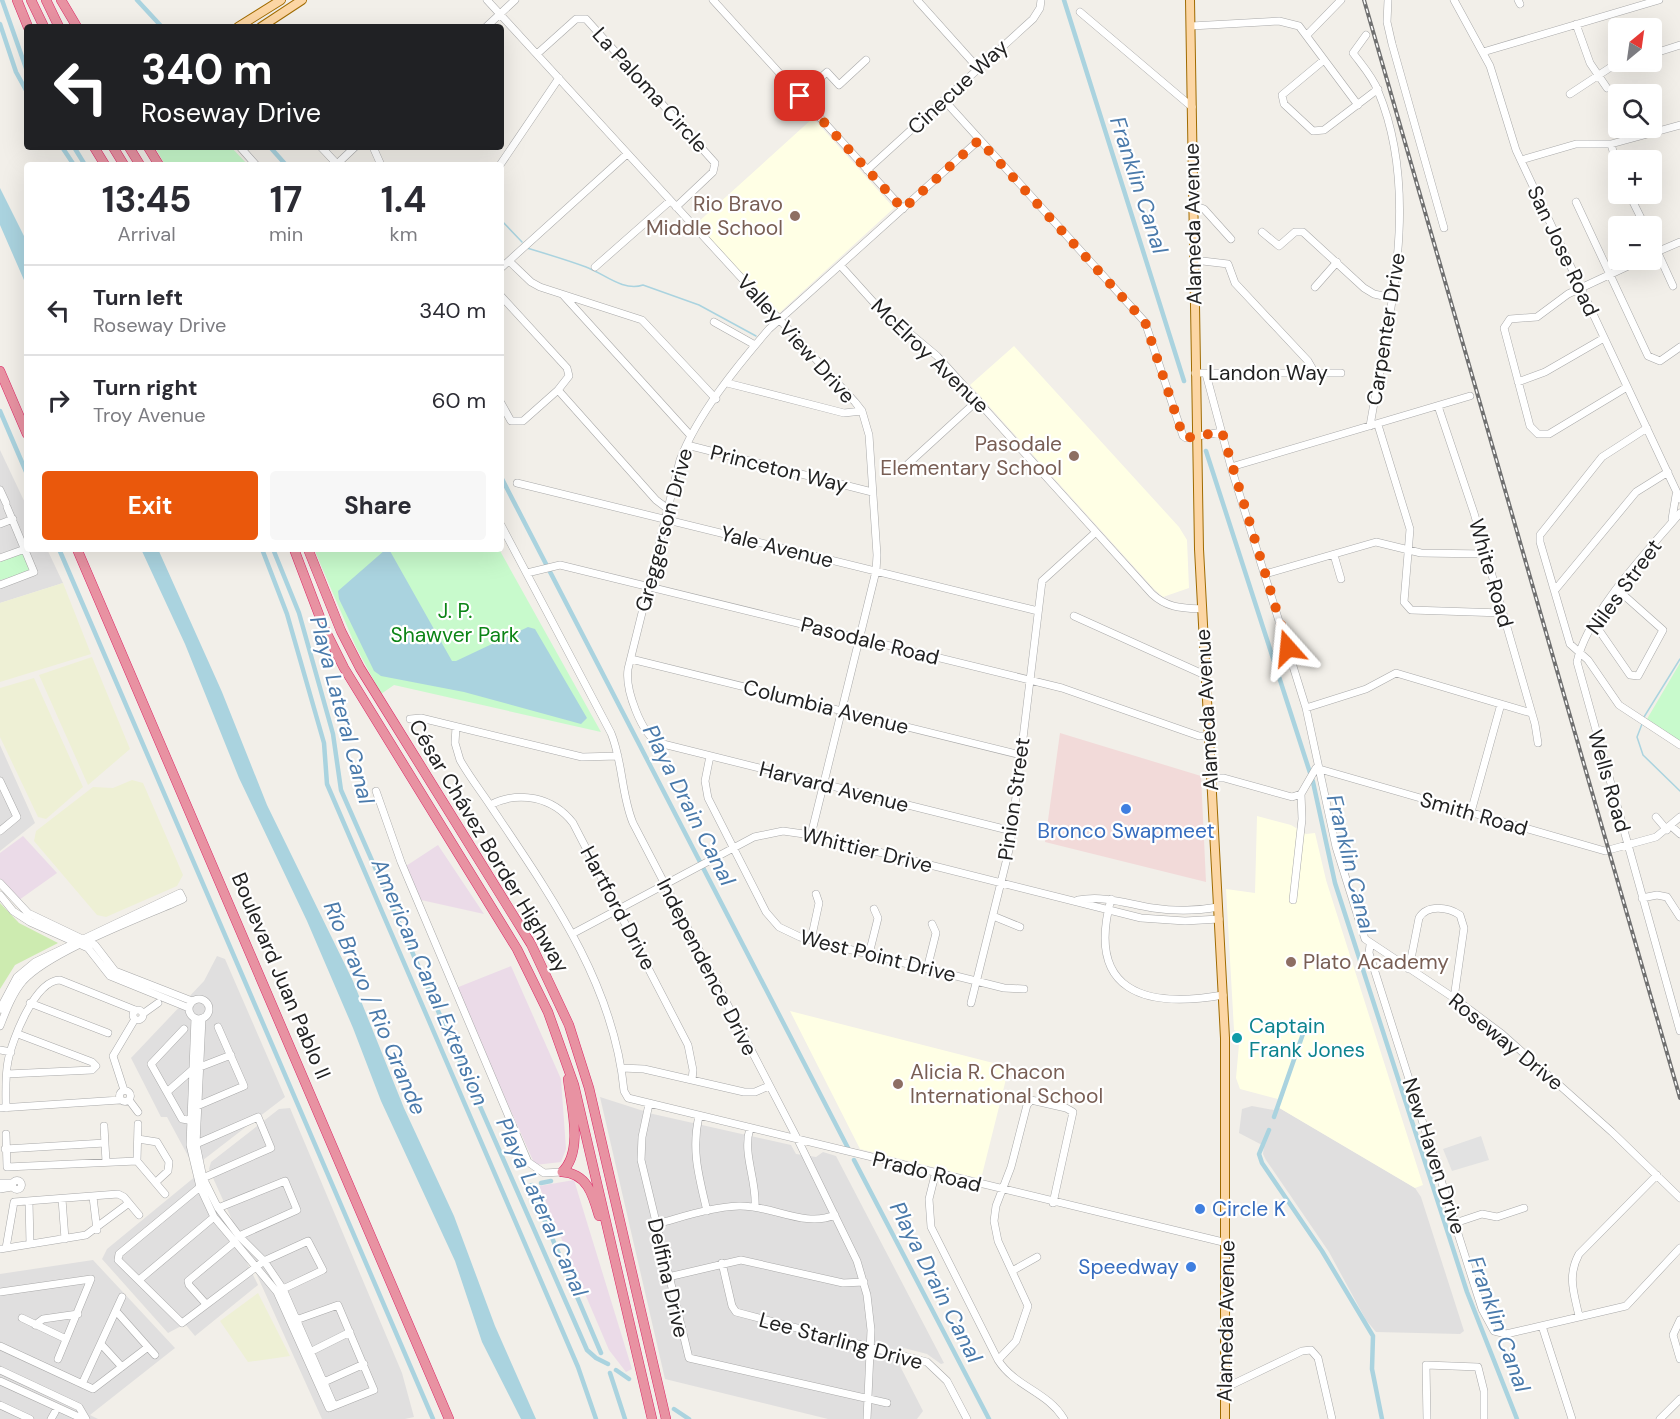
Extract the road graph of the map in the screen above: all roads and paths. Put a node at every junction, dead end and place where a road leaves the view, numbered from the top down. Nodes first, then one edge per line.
1 (17, 0) edge
2 (31, 0) edge
3 (45, 0) edge
4 (61, 0) edge
5 (281, 0) edge
6 (302, 0) edge
7 (487, 0) edge
8 (515, 0) edge
9 (712, 0) edge
10 (917, 0) edge
11 (1041, 0) edge
12 (1341, 0) edge
13 (1388, 0) edge
14 (1454, 0) edge
15 (1659, 0) edge
16 (1190, 2) edge
17 (1080, 12) dead end
18 (500, 14) junction
19 (27, 24) edge
20 (43, 24) edge
21 (57, 24) edge
22 (75, 24) edge
23 (243, 24) edge
24 (266, 24) edge
25 (489, 24) edge
26 (1576, 24) junction
27 (1191, 26) junction
28 (1307, 35) junction
29 (1366, 35) dead end
30 (1680, 45) edge
31 (1662, 51) edge
32 (1483, 52) junction
33 (537, 54) junction
34 (866, 60) dead end
35 (1324, 60) junction
36 (978, 68) junction
37 (1608, 71) edge
38 (1598, 76) junction
39 (559, 78) junction
40 (1607, 88) dead end
41 (1378, 89) junction
42 (1570, 94) dead end
43 (800, 96) junction
44 (944, 100) junction
45 (1358, 105) junction
46 (1192, 107) junction
47 (1680, 125) edge
48 (979, 140) junction
49 (1611, 144) junction
50 (243, 150) edge
51 (324, 150) edge
52 (352, 150) edge
53 (1613, 150) edge
54 (627, 154) junction
55 (1521, 159) junction
56 (253, 162) edge
57 (334, 162) edge
58 (338, 162) edge
59 (502, 162) edge
60 (867, 170) junction
61 (1576, 202) dead end
62 (673, 204) junction
63 (1193, 205) junction
64 (903, 209) junction
65 (1444, 228) dead end
66 (1262, 232) dead end
67 (1231, 238) dead end
68 (1680, 242) edge
69 (1662, 250) edge
70 (1194, 260) junction
71 (509, 261) junction
72 (1337, 262) junction
73 (504, 265) edge
74 (840, 265) junction
75 (595, 267) dead end
76 (1662, 267) edge
77 (1619, 270) edge
78 (1610, 274) junction
79 (1315, 286) dead end
80 (1673, 286) dead end
81 (1581, 287) junction
82 (563, 295) junction
83 (1392, 298) junction
84 (504, 299) edge
85 (778, 319) junction
86 (714, 322) dead end
87 (1604, 338) junction
88 (755, 345) junction
89 (1680, 347) edge
90 (0, 371) edge
91 (1195, 373) junction
92 (1315, 373) junction
93 (1341, 373) dead end
94 (1206, 374) junction
95 (1518, 382) junction
96 (727, 384) junction
97 (1627, 387) junction
98 (558, 390) junction
99 (1470, 396) dead end
100 (716, 399) junction
101 (978, 400) junction
102 (1438, 406) junction
103 (504, 409) edge
104 (861, 411) junction
105 (1374, 425) junction
106 (24, 427) edge
107 (1647, 428) junction
108 (1222, 432) junction
109 (691, 436) junction
110 (1197, 437) junction
111 (687, 445) junction
112 (908, 464) dead end
113 (1231, 467) junction
114 (1668, 472) junction
115 (516, 483) dead end
116 (1676, 489) junction
117 (0, 490) edge
118 (872, 492) junction
119 (1680, 499) edge
120 (668, 509) junction
121 (1680, 513) edge
122 (13, 519) junction
123 (665, 519) junction
124 (0, 524) edge
125 (1671, 524) junction
126 (1680, 524) edge
127 (504, 531) edge
128 (1096, 532) junction
129 (24, 546) edge
130 (24, 549) edge
131 (1409, 550) junction
132 (26, 552) edge
133 (77, 552) edge
134 (295, 552) edge
135 (309, 552) edge
136 (1485, 554) junction
137 (1334, 555) junction
138 (0, 558) edge
139 (876, 571) junction
140 (527, 573) junction
141 (1265, 574) junction
142 (1341, 579) dead end
143 (0, 585) edge
144 (648, 587) junction
145 (1555, 590) junction
146 (1618, 590) junction
147 (1202, 609) junction
148 (1038, 610) junction
149 (1503, 613) junction
150 (1074, 616) dead end
151 (1594, 623) junction
152 (860, 639) junction
153 (1579, 652) junction
154 (631, 659) junction
155 (1205, 675) junction
156 (1030, 681) junction
157 (1502, 704) junction
158 (1306, 708) junction
159 (842, 711) junction
160 (1531, 713) junction
161 (410, 719) dead end
162 (456, 727) junction
163 (1208, 736) junction
164 (656, 742) joint
165 (1538, 743) dead end
166 (1680, 745) edge
167 (1021, 755) junction
168 (618, 756) junction
169 (710, 756) junction
170 (1321, 769) junction
171 (1211, 778) junction
172 (0, 781) edge
173 (824, 784) junction
174 (376, 791) dead end
175 (1301, 794) junction
176 (490, 805) junction
177 (1471, 812) junction
178 (1656, 817) dead end
179 (1680, 817) edge
180 (1669, 828) junction
181 (0, 831) edge
182 (1012, 831) junction
183 (1680, 834) edge
184 (811, 835) junction
185 (1628, 846) junction
186 (734, 847) junction
187 (1001, 882) junction
188 (0, 883) edge
189 (664, 883) junction
190 (816, 894) dead end
191 (0, 895) edge
192 (181, 896) dead end
193 (1642, 898) junction
194 (1111, 899) junction
195 (1293, 900) dead end
196 (1076, 901) junction
197 (1218, 907) junction
198 (618, 908) junction
199 (874, 909) dead end
200 (1108, 909) junction
201 (993, 916) junction
202 (1680, 917) edge
203 (1219, 919) junction
204 (932, 924) dead end
205 (1020, 927) dead end
206 (572, 934) junction
207 (811, 940) junction
208 (84, 941) junction
209 (74, 942) junction
210 (1370, 945) junction
211 (869, 954) junction
212 (927, 969) junction
213 (1409, 969) junction
214 (977, 981) junction
215 (1024, 989) dead end
216 (1222, 995) junction
217 (1454, 998) junction
218 (30, 1003) junction
219 (158, 1003) dead end
220 (971, 1003) dead end
221 (191, 1005) junction
222 (0, 1009) edge
223 (135, 1010) junction
224 (1677, 1012) edge
225 (144, 1013) junction
226 (199, 1018) junction
227 (135, 1019) junction
228 (0, 1026) edge
229 (218, 1027) dead end
230 (184, 1029) dead end
231 (1680, 1031) edge
232 (108, 1033) dead end
233 (18, 1034) junction
234 (561, 1047) junction
235 (0, 1050) edge
236 (11, 1052) junction
237 (231, 1055) junction
238 (0, 1058) edge
239 (8, 1060) junction
240 (200, 1067) junction
241 (622, 1068) junction
242 (192, 1070) junction
243 (7, 1074) junction
244 (693, 1080) junction
245 (769, 1086) junction
246 (124, 1090) junction
247 (167, 1092) junction
248 (120, 1100) junction
249 (129, 1100) junction
250 (649, 1104) junction
251 (197, 1106) junction
252 (3, 1108) edge
253 (138, 1112) dead end
254 (784, 1114) junction
255 (699, 1116) junction
256 (193, 1121) junction
257 (138, 1124) dead end
258 (104, 1126) dead end
259 (750, 1128) junction
260 (769, 1133) junction
261 (6, 1134) dead end
262 (138, 1139) junction
263 (798, 1140) junction
264 (105, 1143) junction
265 (196, 1144) junction
266 (823, 1146) junction
267 (5, 1149) junction
268 (137, 1161) junction
269 (106, 1162) junction
270 (809, 1162) junction
271 (12, 1167) junction
272 (562, 1172) junction
273 (935, 1175) junction
274 (1657, 1175) junction
275 (203, 1178) junction
276 (156, 1182) junction
277 (0, 1183) edge
278 (15, 1185) junction
279 (200, 1187) junction
280 (0, 1189) edge
281 (1001, 1191) junction
282 (165, 1194) dead end
283 (93, 1197) junction
284 (1680, 1198) edge
285 (62, 1199) junction
286 (29, 1201) junction
287 (16, 1203) junction
288 (129, 1203) junction
289 (1053, 1203) junction
290 (755, 1207) junction
291 (218, 1208) junction
292 (1524, 1208) dead end
293 (707, 1210) junction
294 (140, 1215) dead end
295 (835, 1215) junction
296 (214, 1217) junction
297 (1455, 1223) junction
298 (656, 1224) junction
299 (97, 1230) junction
300 (64, 1239) junction
301 (237, 1239) junction
302 (1227, 1243) junction
303 (30, 1244) junction
304 (3, 1248) edge
305 (1680, 1248) edge
306 (1037, 1257) dead end
307 (260, 1263) junction
308 (722, 1263) junction
309 (1012, 1271) junction
310 (668, 1277) junction
311 (139, 1280) junction
312 (620, 1282) junction
313 (864, 1282) junction
314 (283, 1289) junction
315 (0, 1292) edge
316 (122, 1297) dead end
317 (206, 1304) junction
318 (116, 1311) junction
319 (78, 1314) junction
320 (1579, 1317) junction
321 (22, 1318) dead end
322 (296, 1320) junction
323 (1680, 1320) edge
324 (35, 1325) junction
325 (1542, 1326) junction
326 (350, 1332) junction
327 (66, 1339) junction
328 (100, 1344) junction
329 (0, 1346) edge
330 (872, 1346) junction
331 (148, 1347) junction
332 (310, 1352) junction
333 (155, 1355) dead end
334 (57, 1359) dead end
335 (1680, 1359) edge
336 (998, 1360) junction
337 (364, 1364) junction
338 (122, 1367) junction
339 (0, 1370) edge
340 (0, 1381) edge
341 (324, 1382) junction
342 (82, 1384) junction
343 (1225, 1388) junction
344 (1680, 1399) edge
345 (869, 1400) junction
346 (887, 1403) dead end
347 (0, 1405) edge
348 (331, 1407) junction
349 (17, 1416) edge
350 (30, 1419) edge
351 (84, 1419) edge
352 (449, 1419) edge
353 (652, 1419) edge
354 (666, 1419) edge
355 (867, 1419) edge
356 (967, 1419) edge
357 (1064, 1419) edge
358 (1225, 1419) edge
359 (1332, 1419) edge
360 (1427, 1419) edge
361 (1484, 1419) edge
362 (1572, 1419) edge
363 (1660, 1419) edge

1 - 19 highway
2 - 20 highway
3 - 21 highway
4 - 22 highway
5 - 23 main road
6 - 24 main road
7 - 18 street, Valley View Drive
8 - 18 street
9 - 43 street
10 - 36 street
11 - 36 street, Cinecue Way
12 - 28 street
13 - 65 street
14 - 32 street, San Jose Road
15 - 26 street
16 - 27 main road, Alameda Avenue
17 - 46 street
18 - 25 street
18 - 33 street, Valley View Drive
26 - 32 street
26 - 38 street
27 - 28 street
27 - 46 main road, Alameda Avenue
28 - 35 street
29 - 41 street, Carpenter Drive
30 - 31 street
32 - 55 street, San Jose Road
33 - 39 street, Valley View Drive
33 - 62 street, La Paloma Circle
34 - 43 street
35 - 45 street
35 - 45 street
36 - 44 street, Cinecue Way
37 - 38 street
38 - 40 street
38 - 42 street
39 - 54 street, Valley View Drive
39 - 59 street
41 - 45 street
41 - 83 street, Carpenter Drive
43 - 60 street
44 - 48 street
44 - 60 street, Cinecue Way
46 - 63 main road, Alameda Avenue
47 - 49 street
48 - 64 street, Greggerson Drive
48 - 110 street
49 - 53 street
49 - 55 street
50 - 56 street
51 - 57 street
52 - 58 street
54 - 62 street, Valley View Drive
54 - 71 street
55 - 81 street, San Jose Road
60 - 64 street
61 - 78 street
62 - 75 street
62 - 85 street, Valley View Drive
63 - 67 street
63 - 70 main road, Alameda Avenue
64 - 74 street, Greggerson Drive
66 - 72 street
68 - 69 street
70 - 91 main road, Alameda Avenue
70 - 92 street
71 - 73 street
71 - 82 street
72 - 79 street
72 - 83 street
74 - 85 street, Greggerson Drive
74 - 101 street, McElroy Avenue
76 - 80 street
77 - 78 street
78 - 81 street
78 - 89 street
81 - 87 street, San Jose Road
81 - 95 street
82 - 100 street
82 - 109 street, Princeton Way
83 - 105 street, Carpenter Drive
84 - 98 street
85 - 88 street, Greggerson Drive
85 - 104 street, Valley View Drive
86 - 88 street
87 - 95 street
87 - 97 street, San Jose Road
88 - 96 street, Greggerson Drive
90 - 106 highway
91 - 94 street, Landon Way
91 - 110 main road, Alameda Avenue
92 - 93 street, Landon Way
92 - 94 street, Landon Way
94 - 108 street
95 - 97 street
96 - 100 street, Greggerson Drive
96 - 104 street
97 - 107 street, San Jose Road
98 - 103 street
98 - 120 street
99 - 102 street
100 - 109 street, Greggerson Drive
101 - 112 street
101 - 128 street, McElroy Avenue
102 - 105 street
102 - 136 street, White Road
104 - 118 street, Valley View Drive
105 - 113 street
105 - 131 street, Carpenter Drive
107 - 114 street, San Jose Road
107 - 145 street, Wells Road
108 - 110 street
108 - 113 street
109 - 111 street, Greggerson Drive
110 - 147 main road, Alameda Avenue
111 - 118 street, Princeton Way
111 - 120 street, Greggerson Drive
113 - 141 street
114 - 116 street, San Jose Road
114 - 145 street
115 - 123 street, Yale Avenue
116 - 119 street, San Jose Road
116 - 125 street
117 - 122 street
118 - 139 street, Valley View Drive
120 - 123 street, Greggerson Drive
121 - 125 street, Niles Street
122 - 124 street
122 - 129 street
123 - 139 street, Yale Avenue
123 - 144 street, Greggerson Drive
125 - 126 street
125 - 146 street, Niles Street
127 - 140 street, Independence Drive
128 - 147 street, McElroy Avenue
128 - 148 street, Pinion Street
130 - 138 street
131 - 136 street
131 - 137 street
131 - 149 street, Carpenter Drive
132 - 143 street
133 - 352 highway, Boulevard Juan Pablo II
134 - 234 highway, César Chávez Border Highway
135 - 354 highway, César Chávez Border Highway
136 - 149 street, White Road
137 - 141 street
137 - 142 street
139 - 148 street, Yale Avenue
139 - 152 street, Valley View Drive
140 - 144 street, Pasodale Road
140 - 168 street, Independence Drive
141 - 158 street
144 - 152 street, Pasodale Road
144 - 154 street, Greggerson Drive
145 - 153 street, Wells Road
146 - 151 street, Niles Street
146 - 151 street
147 - 155 main road, Alameda Avenue
148 - 156 street, Pinion Street
149 - 160 street, White Road
150 - 155 street
151 - 153 street, Niles Street
152 - 156 street, Pasodale Road
152 - 159 street, Valley View Drive
153 - 166 street
153 - 185 street, Wells Road
154 - 159 street, Columbia Avenue
154 - 164 street, Greggerson Drive
155 - 163 main road, Alameda Avenue
156 - 163 street, Pasodale Road
156 - 167 street, Pinion Street
157 - 158 street
157 - 160 street
157 - 177 street
158 - 170 street
159 - 167 street, Columbia Avenue
159 - 173 street, Valley View Drive
160 - 165 street, White Road
161 - 162 street
162 - 168 street
162 - 176 street
163 - 171 main road, Alameda Avenue
164 - 169 street, Harvard Avenue
167 - 182 street, Pinion Street
168 - 189 street, Independence Drive
169 - 173 street, Harvard Avenue
169 - 186 street, West Point Drive
170 - 175 street
170 - 177 street, Smith Road
170 - 210 street
171 - 175 street
171 - 197 main road, Alameda Avenue
172 - 181 street
173 - 182 street, Harvard Avenue
173 - 184 street, Valley View Drive
174 - 272 street
175 - 195 street
176 - 198 street, Hartford Drive
176 - 206 street
177 - 185 street, Smith Road
178 - 180 street
179 - 180 street
180 - 183 street
180 - 185 street, Smith Road
182 - 187 street, Pinion Street
184 - 186 street, Whittier Drive
184 - 187 street, Whittier Drive
185 - 193 street, Wells Road
186 - 189 street, Whittier Drive
186 - 207 street, West Point Drive
187 - 196 street, Whittier Drive
187 - 201 street, Pinion Street
188 - 208 street
189 - 198 street, Whittier Drive
189 - 245 street, Independence Drive
190 - 207 street
191 - 209 street
192 - 208 street
193 - 202 street
193 - 224 street, Wells Road
194 - 196 street, Whittier Drive
194 - 197 street, Whittier Drive
194 - 200 street
196 - 200 street, Whittier Drive
197 - 203 main road, Alameda Avenue
198 - 206 street, Whittier Drive
198 - 244 street, Hartford Drive
199 - 211 street
200 - 203 street, Whittier Drive
200 - 216 street
201 - 205 street
201 - 214 street, Pinion Street
203 - 216 main road, Alameda Avenue
204 - 212 street
206 - 241 street
207 - 211 street, West Point Drive
208 - 209 street
208 - 221 street
208 - 228 street
209 - 222 street
210 - 213 street, Roseway Drive
210 - 297 street, New Haven Drive
211 - 212 street, West Point Drive
212 - 214 street, West Point Drive
213 - 217 street, Roseway Drive
213 - 217 street
214 - 215 street, West Point Drive
214 - 220 street, Pinion Street
216 - 302 main road, Alameda Avenue
217 - 274 street, Roseway Drive
218 - 223 street
218 - 232 street
218 - 233 street
219 - 225 street
221 - 226 street
221 - 226 street
223 - 225 street
223 - 227 street
224 - 231 street, Wells Road
225 - 227 street
226 - 240 street
226 - 242 street
227 - 246 street
229 - 237 street
230 - 247 street
233 - 236 street
233 - 243 street
234 - 272 highway
234 - 312 highway, César Chávez Border Highway
235 - 236 street
236 - 239 street
237 - 240 street
237 - 251 street
238 - 239 street
239 - 243 street
240 - 251 street
241 - 244 street
241 - 250 street, Prado Road
242 - 247 street
242 - 256 street
243 - 252 street
244 - 245 street
245 - 254 street, Independence Drive
246 - 248 street
246 - 249 street
247 - 256 street
248 - 249 street
248 - 252 street
249 - 253 street
250 - 255 street, Prado Road
250 - 298 street, Delfina Drive
251 - 256 street
254 - 260 street
254 - 263 street, Independence Drive
255 - 259 street, Prado Road
255 - 293 street
256 - 265 street
256 - 279 street
257 - 262 street
258 - 264 street
259 - 260 street, Prado Road
259 - 290 street
260 - 263 street, Prado Road
261 - 267 street
262 - 268 street
262 - 276 street
263 - 266 street, Prado Road
263 - 270 street, Independence Drive
264 - 267 street
264 - 269 street
265 - 275 street
265 - 275 street
266 - 270 street
266 - 273 street, Prado Road
267 - 271 street
268 - 269 street
268 - 276 street
269 - 271 street
270 - 295 street, Independence Drive
271 - 278 street
272 - 312 highway
273 - 281 street, Prado Road
273 - 336 street
274 - 284 street, Roseway Drive
274 - 320 street
275 - 291 street
276 - 282 street
277 - 278 street
278 - 280 street
278 - 287 street
279 - 296 street
279 - 311 street
281 - 289 street, Prado Road
281 - 289 street
281 - 309 street
283 - 285 street
283 - 288 street
283 - 299 street
285 - 286 street
285 - 300 street
286 - 287 street
286 - 303 street
287 - 304 street
288 - 294 street
288 - 299 street
289 - 302 street, Prado Road
290 - 293 street
290 - 295 street
291 - 301 street
291 - 301 street
292 - 297 street
293 - 298 street
295 - 313 street, Independence Drive
296 - 301 street
296 - 311 street
297 - 325 street, New Haven Drive
298 - 310 street, Delfina Drive
299 - 300 street
300 - 303 street
301 - 307 street
301 - 317 street
302 - 343 main road, Alameda Avenue
303 - 304 street
305 - 320 street, New Haven Drive
306 - 309 street
307 - 314 street
307 - 314 street
307 - 317 street
307 - 348 street
308 - 310 street
308 - 313 street
308 - 330 street, Lee Starling Drive
309 - 336 street
310 - 345 street, Delfina Drive
311 - 317 street
312 - 353 highway, César Chávez Border Highway
313 - 330 street, Independence Drive
314 - 322 street
315 - 319 street
316 - 318 street
318 - 328 street
318 - 331 street
319 - 324 street
319 - 327 street
320 - 325 street, New Haven Drive
321 - 324 street
322 - 326 street
322 - 332 street
323 - 335 street
324 - 327 street
325 - 362 street
326 - 332 street
326 - 337 street
327 - 334 street
328 - 338 street
328 - 342 street
329 - 342 street
330 - 345 street, Independence Drive
330 - 356 street, Lee Starling Drive
331 - 333 street
331 - 338 street
332 - 341 street
336 - 357 street
337 - 341 street
337 - 348 street
338 - 342 street
339 - 351 street
340 - 351 street
341 - 348 street
343 - 358 main road, Alameda Avenue
343 - 359 street
344 - 363 street
345 - 346 street, Delfina Drive
345 - 355 street, Independence Drive
347 - 349 street
349 - 350 street
360 - 361 street

